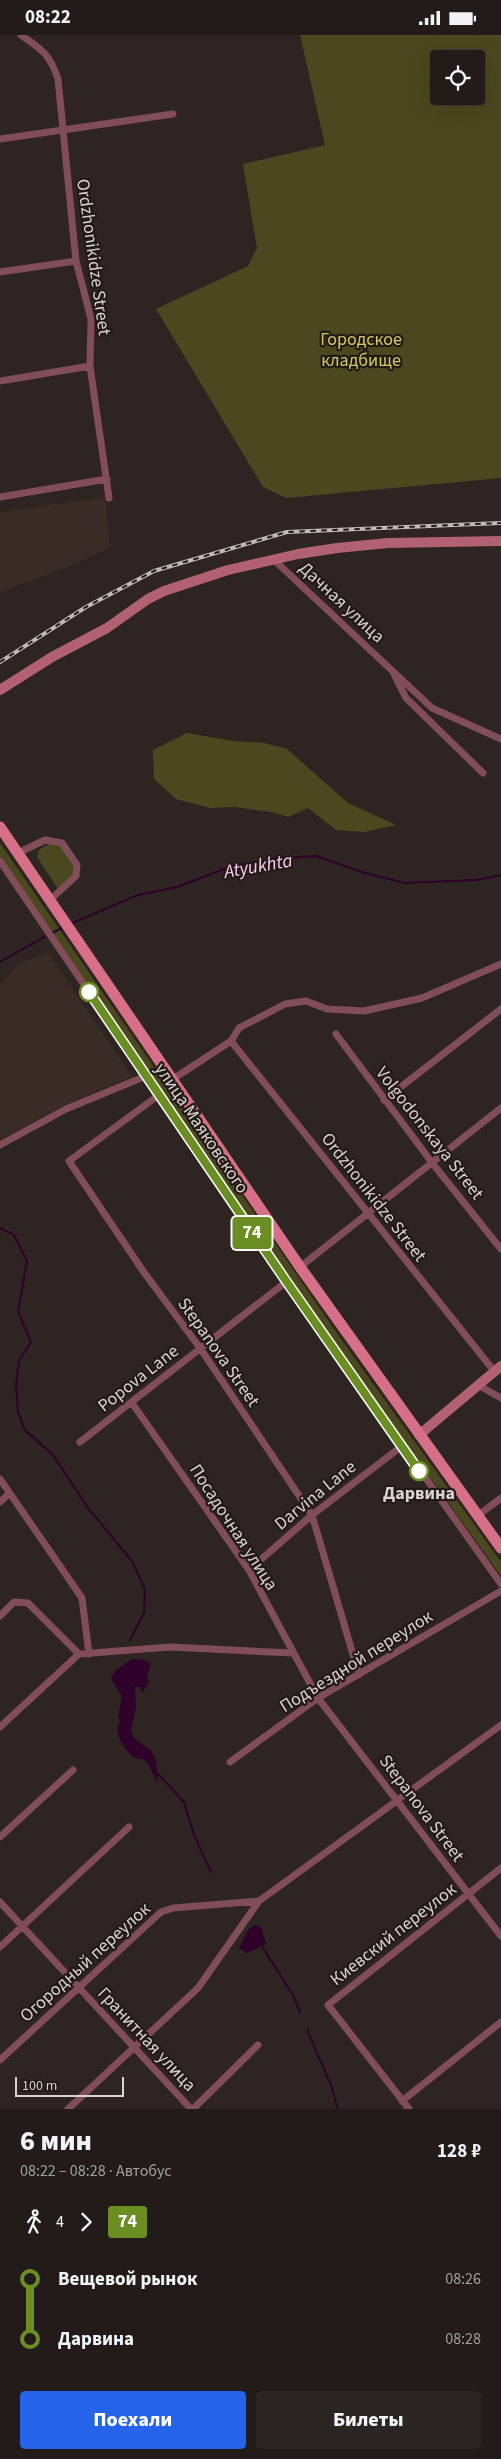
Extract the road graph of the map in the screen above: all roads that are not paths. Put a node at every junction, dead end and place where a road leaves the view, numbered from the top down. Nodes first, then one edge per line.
1 (21, 35) edge
2 (173, 114) dead end
3 (63, 130) junction
4 (0, 139) edge
5 (76, 261) junction
6 (0, 272) edge
7 (90, 366) junction
8 (0, 381) edge
9 (107, 479) junction
10 (0, 497) edge
11 (109, 498) dead end
12 (501, 541) edge
13 (272, 559) junction
14 (390, 668) junction
15 (0, 690) edge
16 (501, 739) edge
17 (483, 773) dead end
18 (1, 826) edge
19 (18, 853) junction
20 (0, 861) edge
21 (53, 903) junction
22 (501, 964) edge
23 (501, 1009) edge
24 (336, 1034) dead end
25 (231, 1041) junction
26 (146, 1076) junction
27 (173, 1079) junction
28 (159, 1095) junction
29 (384, 1100) junction
30 (501, 1108) edge
31 (0, 1145) edge
32 (433, 1163) junction
33 (368, 1215) junction
34 (501, 1249) edge
35 (300, 1267) junction
36 (286, 1281) junction
37 (200, 1348) junction
38 (497, 1369) edge
39 (478, 1385) junction
40 (501, 1398) edge
41 (132, 1403) junction
42 (419, 1435) junction
43 (80, 1442) dead end
44 (402, 1446) junction
45 (0, 1479) edge
46 (9, 1494) junction
47 (501, 1498) edge
48 (0, 1502) edge
49 (312, 1515) junction
50 (477, 1516) junction
51 (501, 1548) edge
52 (249, 1570) junction
53 (501, 1584) edge
54 (501, 1591) edge
55 (0, 1616) edge
56 (292, 1653) junction
57 (79, 1654) junction
58 (89, 1654) junction
59 (359, 1675) junction
60 (318, 1699) junction
61 (501, 1725) edge
62 (0, 1727) edge
63 (230, 1762) dead end
64 (73, 1770) dead end
65 (398, 1800) junction
66 (129, 1827) dead end
67 (0, 1837) edge
68 (501, 1868) edge
69 (468, 1894) junction
70 (259, 1901) junction
71 (0, 1902) edge
72 (23, 1926) junction
73 (501, 1936) edge
74 (0, 1947) edge
75 (79, 1987) junction
76 (501, 2021) edge
77 (258, 2045) dead end
78 (134, 2047) junction
79 (0, 2059) edge
80 (402, 2101) junction
81 (68, 2109) edge
82 (192, 2109) edge
83 (409, 2109) edge

1 - 3 street, Ordzhonikidze Street
2 - 3 street
3 - 4 street
3 - 5 street, Ordzhonikidze Street
5 - 6 street
5 - 7 street, Ordzhonikidze Street
7 - 8 street
7 - 9 street, Ordzhonikidze Street
9 - 10 street
9 - 11 street, Ordzhonikidze Street
12 - 13 street
13 - 14 street, Дачная улица
13 - 15 street
14 - 16 street, Дачная улица
14 - 17 street, Дачная улица
18 - 19 main road, улица Маяковского
19 - 21 main road, улица Маяковского
19 - 21 street
20 - 26 street, улица Маяковского
21 - 27 main road, улица Маяковского
22 - 25 street
23 - 29 street
24 - 29 street, Volgodonskaya Street
25 - 27 street
25 - 33 street, Ordzhonikidze Street
26 - 28 street, улица Маяковского
26 - 31 street
27 - 35 main road, улица Маяковского
28 - 36 street, улица Маяковского
28 - 37 street, Stepanova Street
29 - 32 street, Volgodonskaya Street
30 - 32 street
32 - 33 street
32 - 34 street, Volgodonskaya Street
33 - 35 street
33 - 38 street, Ordzhonikidze Street
35 - 42 main road, улица Маяковского
36 - 37 street, Popova Lane
36 - 44 street, улица Маяковского
37 - 41 street, Popova Lane
37 - 49 street, Stepanova Street
38 - 39 street
39 - 40 street
39 - 42 street
41 - 43 street, Popova Lane
41 - 52 street, Посадочная улица
42 - 50 main road, улица Маяковского
44 - 49 street, Darvina Lane
44 - 53 street, улица Маяковского
45 - 46 street
46 - 48 street
46 - 58 street
47 - 50 street
49 - 52 street, Darvina Lane
49 - 59 street, Stepanova Street
50 - 51 main road, улица Маяковского
52 - 56 street, Посадочная улица
54 - 59 street, Подъездной переулок
55 - 57 street
56 - 58 street
56 - 60 street, Посадочная улица
57 - 58 street
57 - 62 street
59 - 60 street, Подъездной переулок
60 - 63 street, Подъездной переулок
60 - 65 street, Stepanova Street
61 - 65 street
64 - 67 street
65 - 69 street, Stepanova Street
65 - 70 street
66 - 72 street
68 - 69 street, Киевский переулок
69 - 73 street, Stepanova Street
69 - 80 street, Киевский переулок
70 - 75 street, Огородный переулок
70 - 78 street
71 - 72 street, Гранитная улица
72 - 74 street
72 - 75 street, Гранитная улица
75 - 78 street, Гранитная улица
75 - 79 street, Огородный переулок
76 - 80 street
77 - 82 street
78 - 81 street
78 - 82 street, Гранитная улица
80 - 83 street

